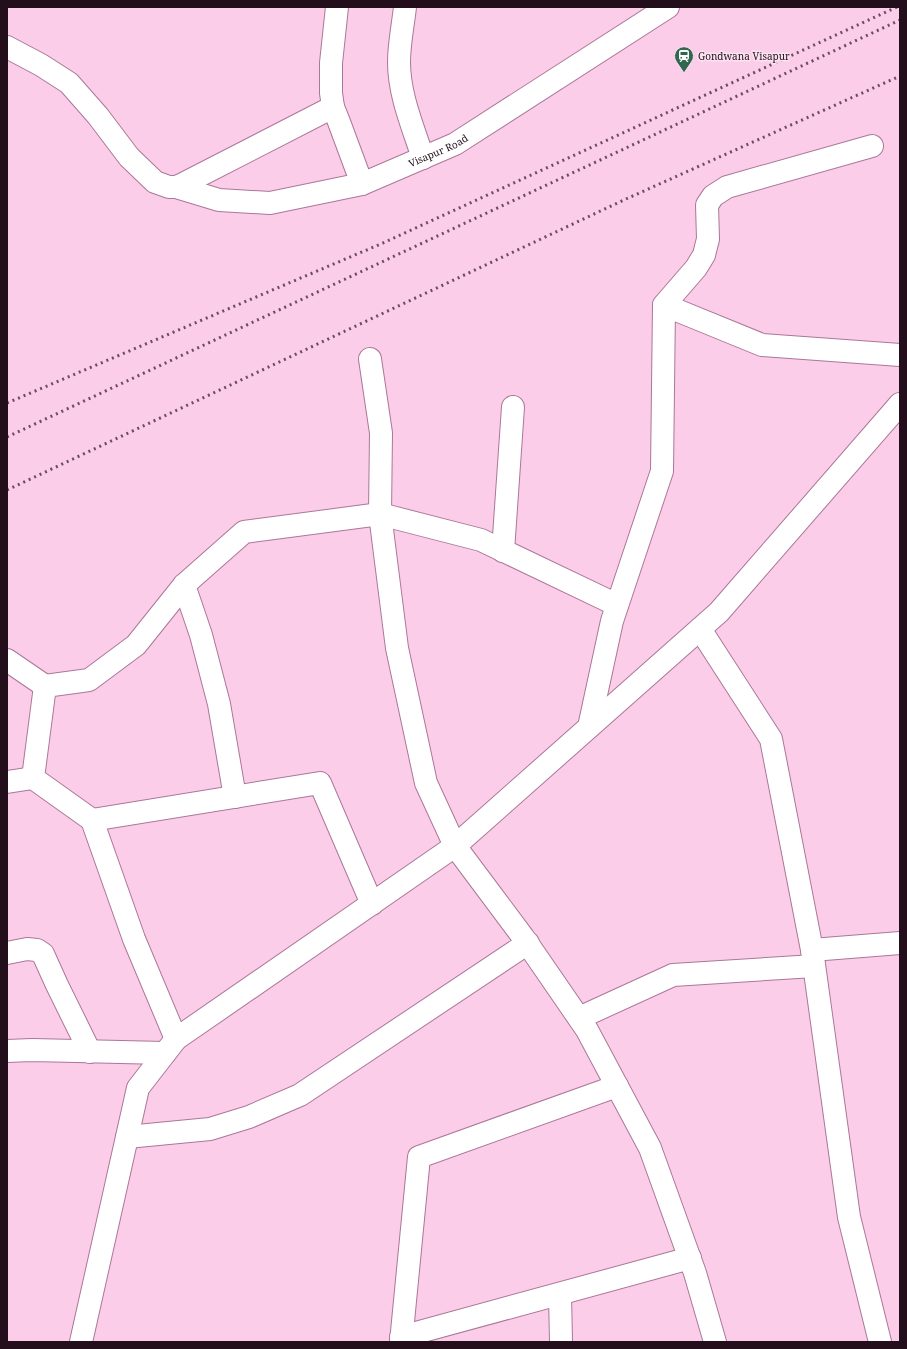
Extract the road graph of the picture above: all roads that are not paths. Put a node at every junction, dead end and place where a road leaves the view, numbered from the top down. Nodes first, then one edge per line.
1 (337, 7) edge
2 (405, 7) edge
3 (657, 11) edge
4 (7, 47) edge
5 (333, 107) junction
6 (872, 146) dead end
7 (423, 158) junction
8 (362, 184) junction
9 (176, 187) junction
10 (664, 305) junction
11 (900, 355) edge
12 (370, 359) dead end
13 (900, 404) edge
14 (513, 407) dead end
15 (380, 514) junction
16 (503, 551) junction
17 (184, 585) junction
18 (617, 605) junction
19 (700, 629) junction
20 (7, 660) edge
21 (45, 686) junction
22 (589, 727) junction
23 (33, 778) junction
24 (7, 782) edge
25 (235, 797) junction
26 (92, 820) junction
27 (455, 846) junction
28 (372, 904) junction
29 (528, 943) junction
30 (900, 943) edge
31 (7, 953) edge
32 (813, 958) junction
33 (579, 1018) junction
34 (170, 1046) junction
35 (7, 1051) edge
36 (90, 1052) junction
37 (617, 1086) junction
38 (127, 1137) junction
39 (690, 1258) junction
40 (560, 1294) junction
41 (401, 1339) edge
42 (80, 1342) edge
43 (561, 1342) edge
44 (715, 1342) edge
45 (880, 1342) edge

1 - 5 street
2 - 7 street
3 - 7 street, Visapur Road
4 - 9 street, Visapur Road
5 - 8 street
5 - 9 street
6 - 10 street
7 - 8 street, Visapur Road
8 - 9 street, Visapur Road
10 - 11 street
10 - 18 street
12 - 15 street
13 - 19 street
14 - 16 street
15 - 16 street
15 - 17 street
15 - 27 street
16 - 18 street
17 - 21 street
17 - 25 street
18 - 22 street
19 - 22 street
19 - 32 street
20 - 21 street
21 - 23 street
22 - 27 street
23 - 24 street
23 - 26 street
25 - 26 street
25 - 28 street
26 - 34 street
27 - 28 street
27 - 29 street
28 - 34 street
29 - 33 street
29 - 38 street
30 - 32 street
31 - 36 street
32 - 33 street
32 - 45 street
33 - 37 street
34 - 36 street
34 - 38 street
35 - 36 street
37 - 39 street
37 - 41 street
38 - 42 street
39 - 40 street
39 - 44 street
40 - 41 street
40 - 43 street

